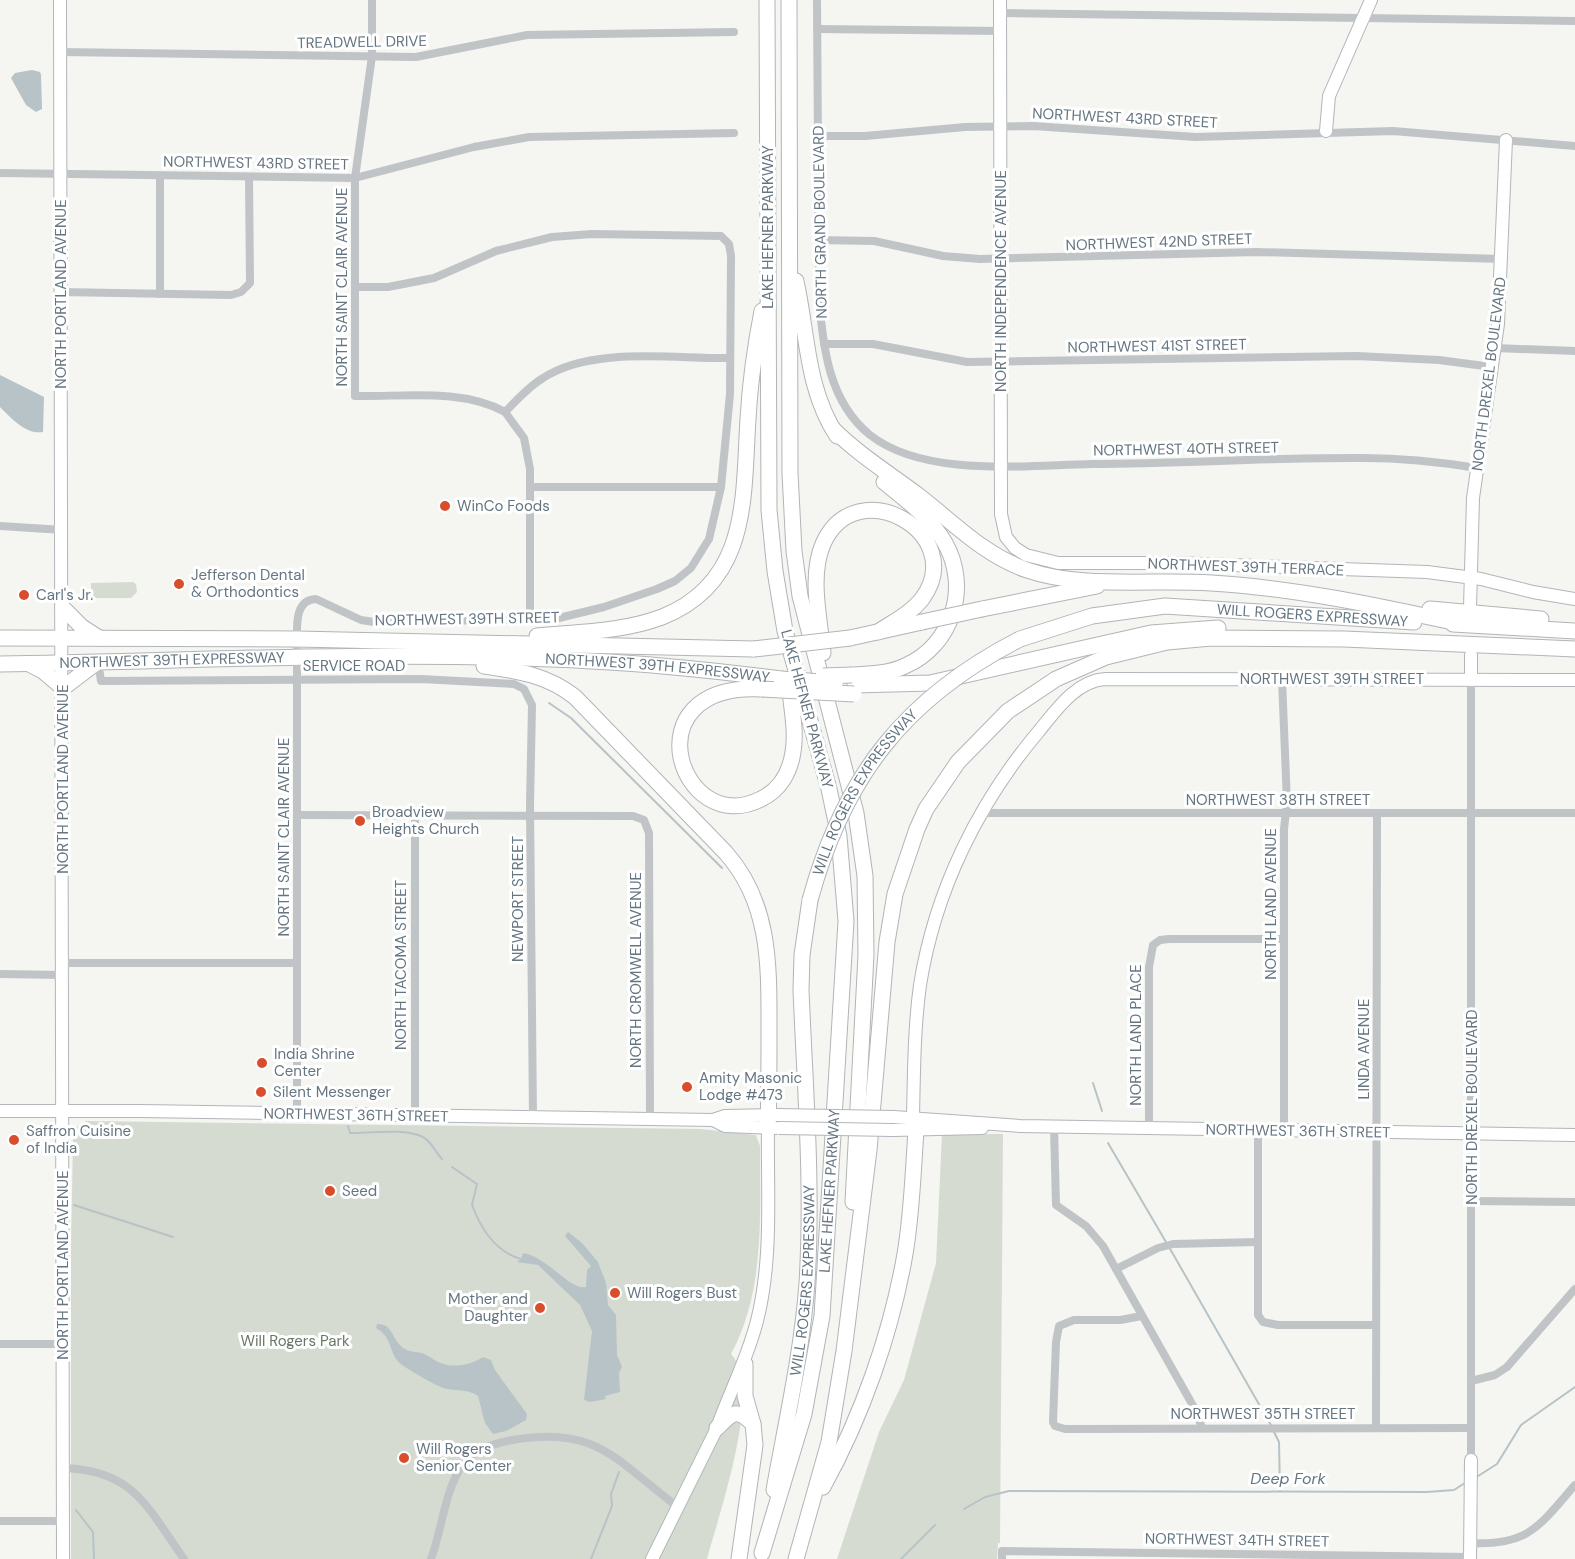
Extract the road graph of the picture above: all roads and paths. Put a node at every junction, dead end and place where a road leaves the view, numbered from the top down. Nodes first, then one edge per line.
1 (60, 0) edge
2 (372, 0) edge
3 (767, 0) edge
4 (789, 0) edge
5 (817, 0) edge
6 (1371, 0) edge
7 (1000, 6) edge
8 (1363, 18) junction
9 (1575, 21) edge
10 (817, 29) junction
11 (1000, 31) junction
12 (734, 32) dead end
13 (60, 52) junction
14 (372, 56) junction
15 (1000, 126) junction
16 (1326, 131) junction
17 (734, 133) dead end
18 (817, 136) junction
19 (1506, 140) junction
20 (1575, 146) edge
21 (0, 173) edge
22 (60, 174) junction
23 (160, 176) junction
24 (249, 177) junction
25 (355, 178) junction
26 (818, 240) junction
27 (790, 255) junction
28 (1001, 259) junction
29 (1502, 259) junction
30 (769, 270) junction
31 (355, 287) junction
32 (60, 292) junction
33 (160, 294) junction
34 (824, 344) junction
35 (1495, 348) junction
36 (1575, 351) edge
37 (730, 358) junction
38 (1001, 362) junction
39 (1492, 367) junction
40 (505, 412) junction
41 (833, 429) junction
42 (898, 450) joint
43 (1001, 465) junction
44 (1477, 468) junction
45 (531, 487) junction
46 (721, 487) junction
47 (0, 526) edge
48 (63, 530) junction
49 (1023, 554) joint
50 (1470, 577) junction
51 (1124, 583) junction
52 (1338, 599) junction
53 (1575, 599) edge
54 (63, 608) junction
55 (1470, 608) dead end
56 (342, 612) joint
57 (530, 621) junction
58 (1575, 621) edge
59 (1462, 624) junction
60 (785, 631) junction
61 (1575, 631) edge
62 (878, 632) junction
63 (0, 638) edge
64 (63, 638) junction
65 (99, 638) junction
66 (297, 639) junction
67 (1344, 639) junction
68 (473, 643) junction
69 (1575, 650) edge
70 (1471, 655) dead end
71 (297, 658) junction
72 (424, 658) junction
73 (98, 662) junction
74 (62, 663) junction
75 (0, 664) edge
76 (28, 664) junction
77 (1471, 678) junction
78 (1282, 679) junction
79 (297, 680) junction
80 (1575, 680) edge
81 (760, 683) junction
82 (854, 684) junction
83 (518, 685) joint
84 (63, 687) junction
85 (829, 707) junction
86 (982, 813) junction
87 (1471, 813) junction
88 (1575, 813) edge
89 (1285, 814) junction
90 (1377, 814) junction
91 (297, 815) junction
92 (415, 815) junction
93 (531, 815) junction
94 (1284, 939) junction
95 (297, 963) junction
96 (63, 969) junction
97 (0, 974) edge
98 (63, 1110) junction
99 (0, 1111) edge
100 (297, 1114) junction
101 (415, 1116) junction
102 (533, 1118) junction
103 (650, 1119) junction
104 (773, 1122) junction
105 (914, 1124) junction
106 (1054, 1126) junction
107 (1149, 1128) junction
108 (1258, 1130) junction
109 (1284, 1130) junction
110 (1377, 1132) junction
111 (1472, 1133) junction
112 (1575, 1135) edge
113 (1472, 1201) junction
114 (1575, 1202) edge
115 (1257, 1242) junction
116 (1116, 1269) junction
117 (851, 1289) junction
118 (1575, 1289) edge
119 (1143, 1316) junction
120 (1376, 1325) junction
121 (0, 1344) edge
122 (63, 1344) junction
123 (745, 1364) junction
124 (1471, 1381) junction
125 (753, 1424) junction
126 (717, 1428) junction
127 (1202, 1428) junction
128 (1376, 1428) junction
129 (1471, 1428) junction
130 (1471, 1460) joint
131 (63, 1468) junction
132 (1575, 1485) edge
133 (1562, 1500) junction
134 (1575, 1501) edge
135 (678, 1507) junction
136 (812, 1508) junction
137 (0, 1521) edge
138 (63, 1521) junction
139 (1470, 1543) junction
140 (1002, 1555) edge
141 (761, 1556) edge
142 (1470, 1558) edge
143 (63, 1559) edge
144 (184, 1559) edge
145 (431, 1559) edge
146 (652, 1559) edge
147 (739, 1559) edge
148 (796, 1559) edge

1 - 13 main road, NORTH PORTLAND AVENUE
2 - 14 street, NORTH SAINT CLAIR AVENUE
3 - 30 highway, LAKE HEFNER PARKWAY
4 - 27 highway, LAKE HEFNER PARKWAY
5 - 10 street, NORTH GRAND BOULEVARD
6 - 8 main road
7 - 8 street
7 - 11 main road, NORTH INDEPENDENCE AVENUE
8 - 9 street
8 - 16 main road
10 - 11 street
10 - 18 street, NORTH GRAND BOULEVARD
11 - 15 main road, NORTH INDEPENDENCE AVENUE
12 - 14 street, TREADWELL DRIVE
13 - 14 street, TREADWELL DRIVE
13 - 22 main road, NORTH PORTLAND AVENUE
14 - 25 street, NORTH SAINT CLAIR AVENUE
15 - 16 street, NORTHWEST 43RD STREET
15 - 18 street, NORTHWEST 43RD STREET
15 - 28 main road, NORTH INDEPENDENCE AVENUE
16 - 19 street, NORTHWEST 43RD STREET
17 - 25 street, NORTHWEST 43RD STREET
18 - 26 street, NORTH GRAND BOULEVARD
19 - 20 street, NORTHWEST 43RD STREET
19 - 29 main road, NORTH DREXEL BOULEVARD
21 - 22 street
22 - 23 street, NORTHWEST 43RD STREET
22 - 32 main road, NORTH PORTLAND AVENUE
23 - 24 street, NORTHWEST 43RD STREET
23 - 33 street
24 - 25 street, NORTHWEST 43RD STREET
24 - 33 street
25 - 31 street, NORTH SAINT CLAIR AVENUE
26 - 28 street, NORTHWEST 42ND STREET
26 - 34 street, NORTH GRAND BOULEVARD
27 - 41 highway
27 - 85 highway, LAKE HEFNER PARKWAY
28 - 29 street, NORTHWEST 42ND STREET
28 - 38 main road, NORTH INDEPENDENCE AVENUE
29 - 35 main road, NORTH DREXEL BOULEVARD
30 - 60 highway, LAKE HEFNER PARKWAY
30 - 68 highway
31 - 37 street
31 - 40 street, NORTH SAINT CLAIR AVENUE
32 - 33 street
32 - 48 main road, NORTH PORTLAND AVENUE
34 - 38 street, NORTHWEST 41ST STREET
34 - 42 street, NORTH GRAND BOULEVARD
35 - 36 street
35 - 39 main road, NORTH DREXEL BOULEVARD
37 - 40 street
37 - 46 street
38 - 39 street, NORTHWEST 41ST STREET
38 - 43 main road, NORTH INDEPENDENCE AVENUE
39 - 44 main road, NORTH DREXEL BOULEVARD
40 - 45 street
41 - 51 highway
41 - 82 highway
42 - 43 street, NORTHWEST 40TH STREET
43 - 44 street, NORTHWEST 40TH STREET
43 - 49 main road, NORTH INDEPENDENCE AVENUE
44 - 50 main road, NORTH DREXEL BOULEVARD
45 - 46 street
45 - 57 street
46 - 57 street, NORTHWEST 39TH STREET
47 - 48 street
48 - 54 main road, NORTH PORTLAND AVENUE
49 - 50 main road, NORTHWEST 39TH TERRACE
50 - 53 main road
50 - 55 main road, NORTH DREXEL BOULEVARD
51 - 52 highway
51 - 62 highway, NORTHWEST 39TH EXPRESSWAY, bridge
52 - 58 highway
52 - 59 highway
54 - 64 main road, NORTH PORTLAND AVENUE
54 - 65 highway
56 - 57 street, NORTHWEST 39TH STREET
56 - 66 street, NORTH SAINT CLAIR AVENUE
59 - 61 highway, WILL ROGERS EXPRESSWAY
59 - 141 highway, WILL ROGERS EXPRESSWAY, bridge
60 - 81 highway
60 - 141 highway, LAKE HEFNER PARKWAY
62 - 68 highway, NORTHWEST 39TH EXPRESSWAY, bridge
62 - 85 highway
63 - 64 highway, NORTHWEST 39TH EXPRESSWAY
64 - 65 highway, NORTHWEST 39TH EXPRESSWAY
64 - 74 main road, NORTH PORTLAND AVENUE
65 - 66 highway, NORTHWEST 39TH EXPRESSWAY
66 - 68 highway, NORTHWEST 39TH EXPRESSWAY
66 - 71 street, NORTH SAINT CLAIR AVENUE
67 - 69 highway, WILL ROGERS EXPRESSWAY
67 - 82 highway
67 - 117 highway, WILL ROGERS EXPRESSWAY
70 - 77 main road, NORTH DREXEL BOULEVARD
71 - 72 highway, NORTHWEST 39TH EXPRESSWAY
71 - 73 highway, NORTHWEST 39TH EXPRESSWAY
71 - 79 street, NORTH SAINT CLAIR AVENUE
72 - 81 highway, NORTHWEST 39TH EXPRESSWAY
72 - 104 highway
73 - 74 highway, NORTHWEST 39TH EXPRESSWAY
73 - 79 street, SERVICE ROAD
73 - 84 highway
74 - 76 highway, NORTHWEST 39TH EXPRESSWAY
74 - 84 main road, NORTH PORTLAND AVENUE
75 - 76 highway, NORTHWEST 39TH EXPRESSWAY
76 - 84 highway
77 - 78 main road, NORTHWEST 39TH STREET
77 - 80 main road, NORTHWEST 39TH STREET
77 - 87 street, NORTH DREXEL BOULEVARD
78 - 86 main road, NORTHWEST 39TH STREET
78 - 89 street, NORTH LAND AVENUE
79 - 83 street, SERVICE ROAD
79 - 91 street, NORTH SAINT CLAIR AVENUE
81 - 82 highway, bridge
81 - 82 highway, NORTHWEST 39TH EXPRESSWAY, bridge
83 - 93 street, NEWPORT STREET
84 - 96 main road, NORTH PORTLAND AVENUE
85 - 117 highway, LAKE HEFNER PARKWAY
86 - 89 street, NORTHWEST 38TH STREET
86 - 105 main road
87 - 88 street, NORTHWEST 38TH STREET
87 - 90 street, NORTHWEST 38TH STREET
87 - 111 street, NORTH DREXEL BOULEVARD
89 - 90 street, NORTHWEST 38TH STREET
89 - 94 street, NORTH LAND AVENUE
90 - 110 street, LINDA AVENUE
91 - 92 street
91 - 95 street, NORTH SAINT CLAIR AVENUE
92 - 93 street
92 - 101 street, NORTH TACOMA STREET
93 - 102 street, NEWPORT STREET
93 - 103 street, NORTH CROMWELL AVENUE
94 - 107 street, NORTH LAND PLACE
94 - 109 street, NORTH LAND AVENUE
95 - 96 street
95 - 100 street, NORTH SAINT CLAIR AVENUE
96 - 97 street
96 - 98 main road, NORTH PORTLAND AVENUE
98 - 99 main road, NORTHWEST 36TH STREET
98 - 100 main road, NORTHWEST 36TH STREET
98 - 122 main road, NORTH PORTLAND AVENUE
100 - 101 main road, NORTHWEST 36TH STREET
101 - 102 main road, NORTHWEST 36TH STREET
102 - 103 main road, NORTHWEST 36TH STREET
103 - 104 main road, NORTHWEST 36TH STREET
104 - 105 main road, NORTHWEST 36TH STREET, bridge
104 - 105 main road, NORTHWEST 36TH STREET, bridge
104 - 123 main road
105 - 106 main road, NORTHWEST 36TH STREET
105 - 136 highway
106 - 107 main road, NORTHWEST 36TH STREET
106 - 116 street
107 - 108 main road, NORTHWEST 36TH STREET
108 - 109 main road, NORTHWEST 36TH STREET
108 - 115 street
109 - 110 main road, NORTHWEST 36TH STREET
110 - 111 main road, NORTHWEST 36TH STREET
110 - 120 street, LINDA AVENUE
111 - 112 main road, NORTHWEST 36TH STREET
111 - 113 street, NORTH DREXEL BOULEVARD
113 - 114 street
113 - 124 street, NORTH DREXEL BOULEVARD
115 - 116 street
115 - 120 street
116 - 119 street
117 - 136 highway, WILL ROGERS EXPRESSWAY
118 - 124 street
119 - 127 street
119 - 127 street, NORTHWEST 35TH STREET
120 - 128 street, LINDA AVENUE
121 - 122 street
122 - 131 main road, NORTH PORTLAND AVENUE
123 - 125 highway
123 - 126 main road
124 - 129 street, NORTH DREXEL BOULEVARD
125 - 126 highway
125 - 147 highway
126 - 135 main road
127 - 128 street, NORTHWEST 35TH STREET
128 - 129 street, NORTHWEST 35TH STREET
129 - 130 street, NORTH DREXEL BOULEVARD
130 - 139 main road, NORTH DREXEL BOULEVARD
131 - 138 main road, NORTH PORTLAND AVENUE
131 - 144 street
132 - 133 street
133 - 134 street
133 - 139 street
135 - 145 street
135 - 146 main road
136 - 148 highway, WILL ROGERS EXPRESSWAY
137 - 138 street
138 - 143 main road, NORTH PORTLAND AVENUE
139 - 142 main road, NORTH DREXEL BOULEVARD
140 - 142 street, NORTHWEST 34TH STREET

